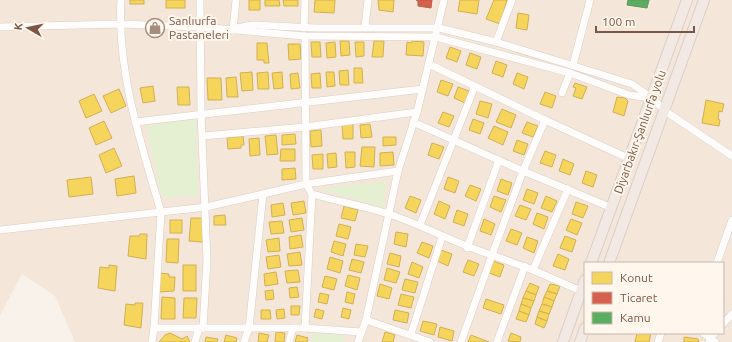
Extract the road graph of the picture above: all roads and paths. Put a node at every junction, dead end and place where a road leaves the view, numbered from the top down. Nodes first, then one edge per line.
1 (121, 0) edge
2 (200, 0) edge
3 (236, 0) edge
4 (305, 0) edge
5 (368, 0) edge
6 (444, 0) edge
7 (512, 0) edge
8 (590, 0) edge
9 (687, 0) edge
10 (704, 0) edge
11 (120, 24) junction
12 (199, 26) junction
13 (0, 27) edge
14 (365, 27) junction
15 (304, 28) junction
16 (439, 28) junction
17 (233, 30) junction
18 (305, 36) junction
19 (436, 37) junction
20 (496, 42) junction
21 (429, 64) junction
22 (572, 65) junction
23 (570, 73) junction
24 (475, 86) junction
25 (423, 89) junction
26 (562, 93) dead end
27 (652, 98) junction
28 (304, 104) junction
29 (417, 112) junction
30 (665, 112) junction
31 (201, 113) junction
32 (545, 120) junction
33 (135, 122) junction
34 (413, 122) junction
35 (305, 127) junction
36 (203, 136) junction
37 (453, 139) junction
38 (732, 156) edge
39 (630, 159) junction
40 (499, 160) junction
41 (398, 171) junction
42 (524, 172) junction
43 (306, 184) junction
44 (568, 189) junction
45 (263, 194) junction
46 (312, 194) junction
47 (206, 207) junction
48 (612, 208) junction
49 (161, 212) junction
50 (388, 214) junction
51 (732, 220) edge
52 (420, 225) junction
53 (0, 230) edge
54 (442, 237) junction
55 (467, 248) junction
56 (492, 255) junction
57 (592, 262) edge
58 (609, 262) edge
59 (717, 262) edge
60 (525, 266) junction
61 (533, 270) junction
62 (584, 283) edge
63 (581, 291) junction
64 (732, 314) edge
65 (366, 320) junction
66 (724, 323) edge
67 (154, 328) junction
68 (201, 328) junction
69 (249, 328) junction
70 (293, 328) junction
71 (305, 328) junction
72 (584, 331) edge
73 (361, 332) junction
74 (411, 334) junction
75 (152, 342) edge
76 (195, 342) edge
77 (244, 342) edge
78 (290, 342) edge
79 (358, 342) edge
80 (430, 342) edge
81 (460, 342) edge
82 (497, 342) edge
83 (563, 342) edge
84 (580, 342) edge

1 - 11 street
2 - 12 street
3 - 17 street
4 - 15 street
5 - 14 street
6 - 16 street
7 - 20 street
8 - 22 street
9 - 27 highway, Diyarbakır-Şanlıurfa yolu
10 - 30 highway, Diyarbakır-Şanlıurfa yolu
11 - 12 street
11 - 13 street
11 - 33 street
12 - 17 street
12 - 31 street
14 - 15 street
14 - 16 street
15 - 17 street
16 - 19 street
16 - 20 street
17 - 18 street
18 - 19 street
18 - 28 street
19 - 21 street
19 - 23 street
20 - 22 street
21 - 24 street
21 - 25 street
22 - 27 street
23 - 26 street
23 - 27 street
24 - 32 street
24 - 37 street
25 - 28 street
25 - 29 street
27 - 30 street
27 - 39 highway, Diyarbakır-Şanlıurfa yolu
28 - 31 street
28 - 35 street
29 - 34 street
29 - 35 street
30 - 38 street
30 - 58 highway, Diyarbakır-Şanlıurfa yolu
31 - 33 street
31 - 36 street
32 - 39 street
32 - 42 street
33 - 49 street
34 - 37 street
34 - 41 street
35 - 36 street
35 - 43 street
36 - 47 street
37 - 40 street
37 - 52 street
39 - 48 highway, Diyarbakır-Şanlıurfa yolu
40 - 42 street
40 - 55 street
41 - 43 street
41 - 50 street
42 - 44 street
42 - 56 street
43 - 45 street
43 - 46 street
44 - 48 street
44 - 61 street
45 - 47 street
45 - 69 street
46 - 50 street
46 - 71 street
47 - 49 street
47 - 68 street
48 - 57 highway, Diyarbakır-Şanlıurfa yolu
49 - 53 street
49 - 67 street
50 - 52 street
50 - 65 street
51 - 59 street
52 - 54 street
54 - 55 street
54 - 74 street
55 - 56 street
56 - 60 street
56 - 81 street
60 - 61 street
60 - 82 street
61 - 63 street
62 - 63 highway
63 - 83 highway
64 - 66 street
65 - 73 street
65 - 74 street
67 - 68 street
67 - 75 street
68 - 69 street
68 - 76 street
69 - 70 street
69 - 77 street
70 - 71 street
70 - 78 street
71 - 73 street
72 - 84 highway
73 - 79 street
74 - 80 street

